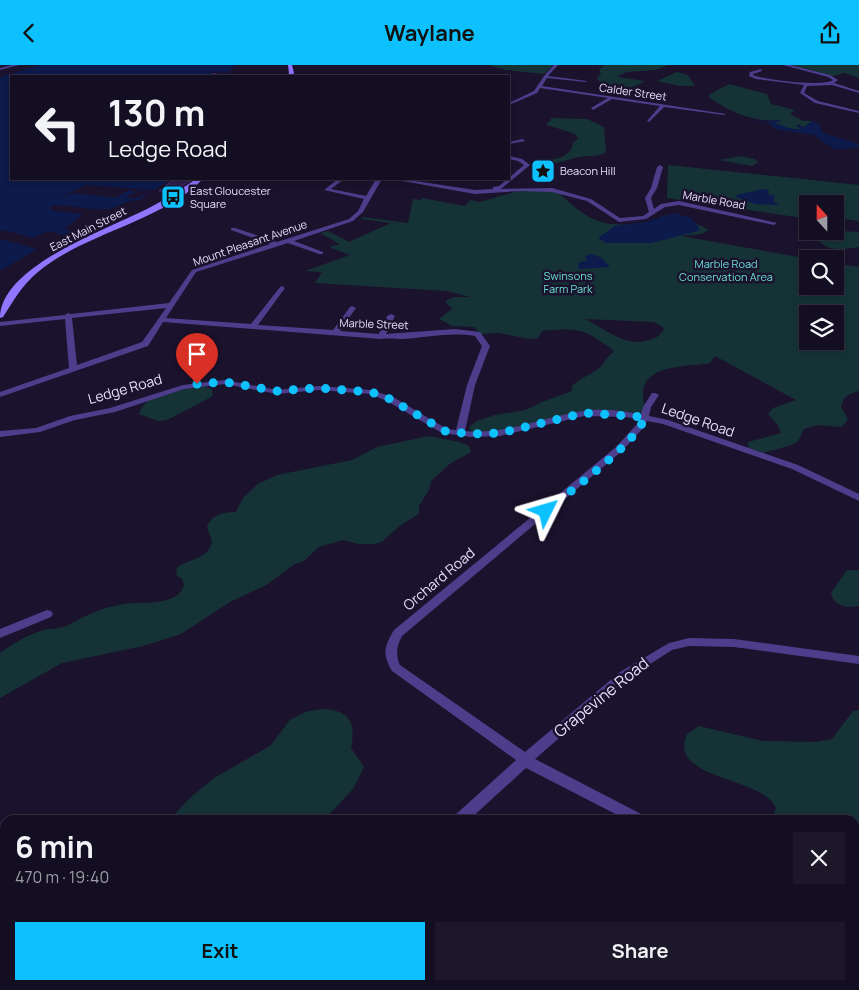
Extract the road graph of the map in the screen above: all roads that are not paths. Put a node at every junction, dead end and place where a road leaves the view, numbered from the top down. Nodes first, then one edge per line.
1 (17, 65) edge
2 (556, 65) edge
3 (786, 65) edge
4 (0, 69) edge
5 (755, 71) dead end
6 (213, 74) dead end
7 (220, 75) edge
8 (545, 77) junction
9 (585, 81) dead end
10 (832, 83) junction
11 (807, 84) junction
12 (540, 87) junction
13 (859, 92) edge
14 (611, 98) junction
15 (510, 104) edge
16 (663, 105) junction
17 (593, 109) dead end
18 (859, 112) edge
19 (724, 114) dead end
20 (649, 121) dead end
21 (523, 140) dead end
22 (510, 143) edge
23 (510, 158) edge
24 (660, 167) dead end
25 (199, 180) edge
26 (340, 180) edge
27 (378, 180) edge
28 (401, 180) edge
29 (462, 189) junction
30 (367, 198) junction
31 (652, 213) junction
32 (774, 223) dead end
33 (233, 229) dead end
34 (289, 241) junction
35 (276, 244) junction
36 (320, 253) dead end
37 (282, 288) dead end
38 (172, 305) junction
39 (352, 308) dead end
40 (0, 315) edge
41 (68, 315) junction
42 (391, 317) dead end
43 (163, 320) junction
44 (0, 324) edge
45 (253, 327) junction
46 (334, 334) junction
47 (381, 337) junction
48 (73, 370) junction
49 (0, 395) edge
50 (655, 395) dead end
51 (645, 417) junction
52 (460, 433) junction
53 (0, 434) edge
54 (859, 498) edge
55 (47, 614) dead end
56 (0, 634) edge
57 (859, 661) edge
58 (526, 759) junction
59 (464, 815) edge
60 (630, 815) edge

1 - 4 street
2 - 8 street
3 - 10 street
5 - 11 street
6 - 7 street
8 - 9 street
8 - 12 street
10 - 11 street
10 - 13 street
11 - 18 street
12 - 14 street, Calder Street
12 - 15 street
14 - 16 street, Calder Street
14 - 17 street
16 - 19 street, Calder Street
16 - 20 street
21 - 22 street
23 - 29 street
24 - 31 street
25 - 40 main road, East Main Street
26 - 30 street
27 - 30 street, Mount Pleasant Avenue
28 - 29 street, Marble Road
29 - 31 street, Marble Road
30 - 34 street, Mount Pleasant Avenue
31 - 32 street, Marble Road
33 - 35 street
34 - 35 street, Mount Pleasant Avenue
34 - 36 street
35 - 38 street, Mount Pleasant Avenue
37 - 45 street
38 - 41 street
38 - 43 street, Mount Pleasant Avenue
39 - 46 street
41 - 44 street
41 - 48 street
42 - 47 street
43 - 45 street, Marble Street
43 - 48 street, Mount Pleasant Avenue
45 - 46 street, Marble Street
46 - 47 street, Marble Street
47 - 52 street, Marble Street
48 - 49 street, Mount Pleasant Avenue
50 - 51 street, Orchard Road
51 - 52 street, Ledge Road
51 - 54 street, Ledge Road
51 - 58 street, Orchard Road
52 - 53 street, Ledge Road
55 - 56 street
57 - 58 street, Grapevine Road
58 - 59 street, Grapevine Road
58 - 60 street, Orchard Road

